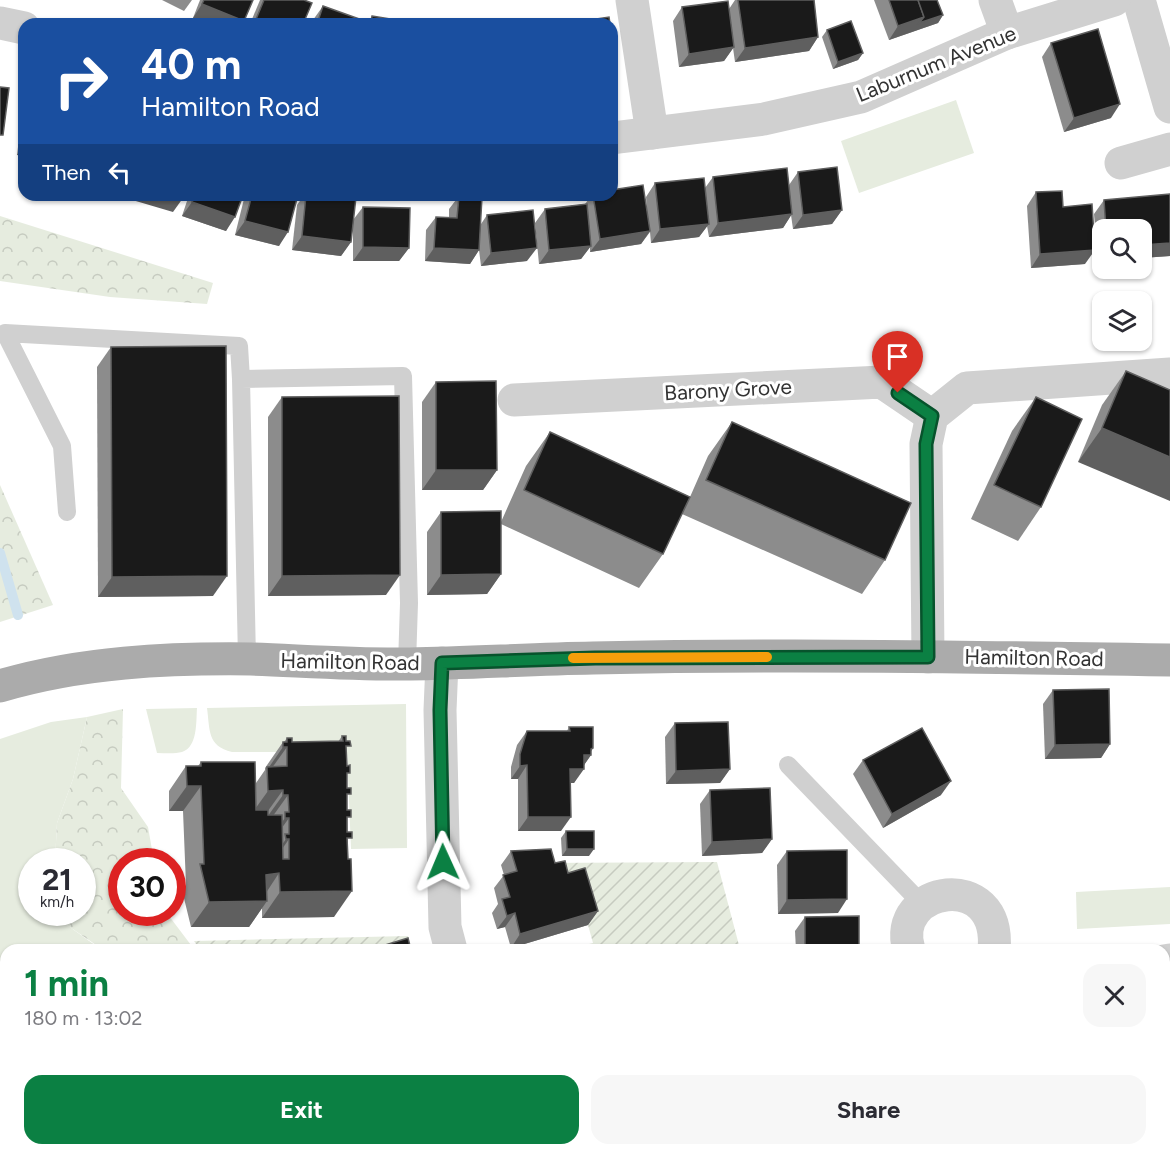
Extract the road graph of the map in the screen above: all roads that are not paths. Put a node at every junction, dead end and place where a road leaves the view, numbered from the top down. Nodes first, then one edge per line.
1 (632, 0) edge
2 (995, 0) edge
3 (1114, 0) edge
4 (1139, 0) edge
5 (0, 23) edge
6 (18, 27) edge
7 (1007, 33) junction
8 (1170, 107) edge
9 (652, 133) junction
10 (618, 137) edge
11 (1170, 149) edge
12 (1121, 163) dead end
13 (1170, 374) edge
14 (241, 379) junction
15 (514, 400) dead end
16 (932, 416) junction
17 (67, 512) dead end
18 (928, 657) junction
19 (247, 659) junction
20 (1170, 660) edge
21 (442, 663) junction
22 (407, 664) junction
23 (0, 686) edge
24 (788, 765) dead end
25 (922, 904) junction
26 (449, 944) edge
27 (908, 944) edge
28 (994, 944) edge

1 - 9 street
2 - 7 street
3 - 7 street, Laburnum Avenue
4 - 8 street
5 - 6 street
7 - 9 street, Laburnum Avenue
9 - 10 street, Laburnum Avenue
11 - 12 street
13 - 16 street
14 - 17 lane
14 - 19 lane
14 - 22 lane
15 - 16 street, Barony Grove
16 - 18 street
18 - 20 main road, Hamilton Road
18 - 21 main road, Hamilton Road
19 - 22 main road, Hamilton Road
19 - 23 main road, Hamilton Road
21 - 22 main road, Hamilton Road
21 - 26 street
24 - 25 lane
25 - 27 street
25 - 28 street

